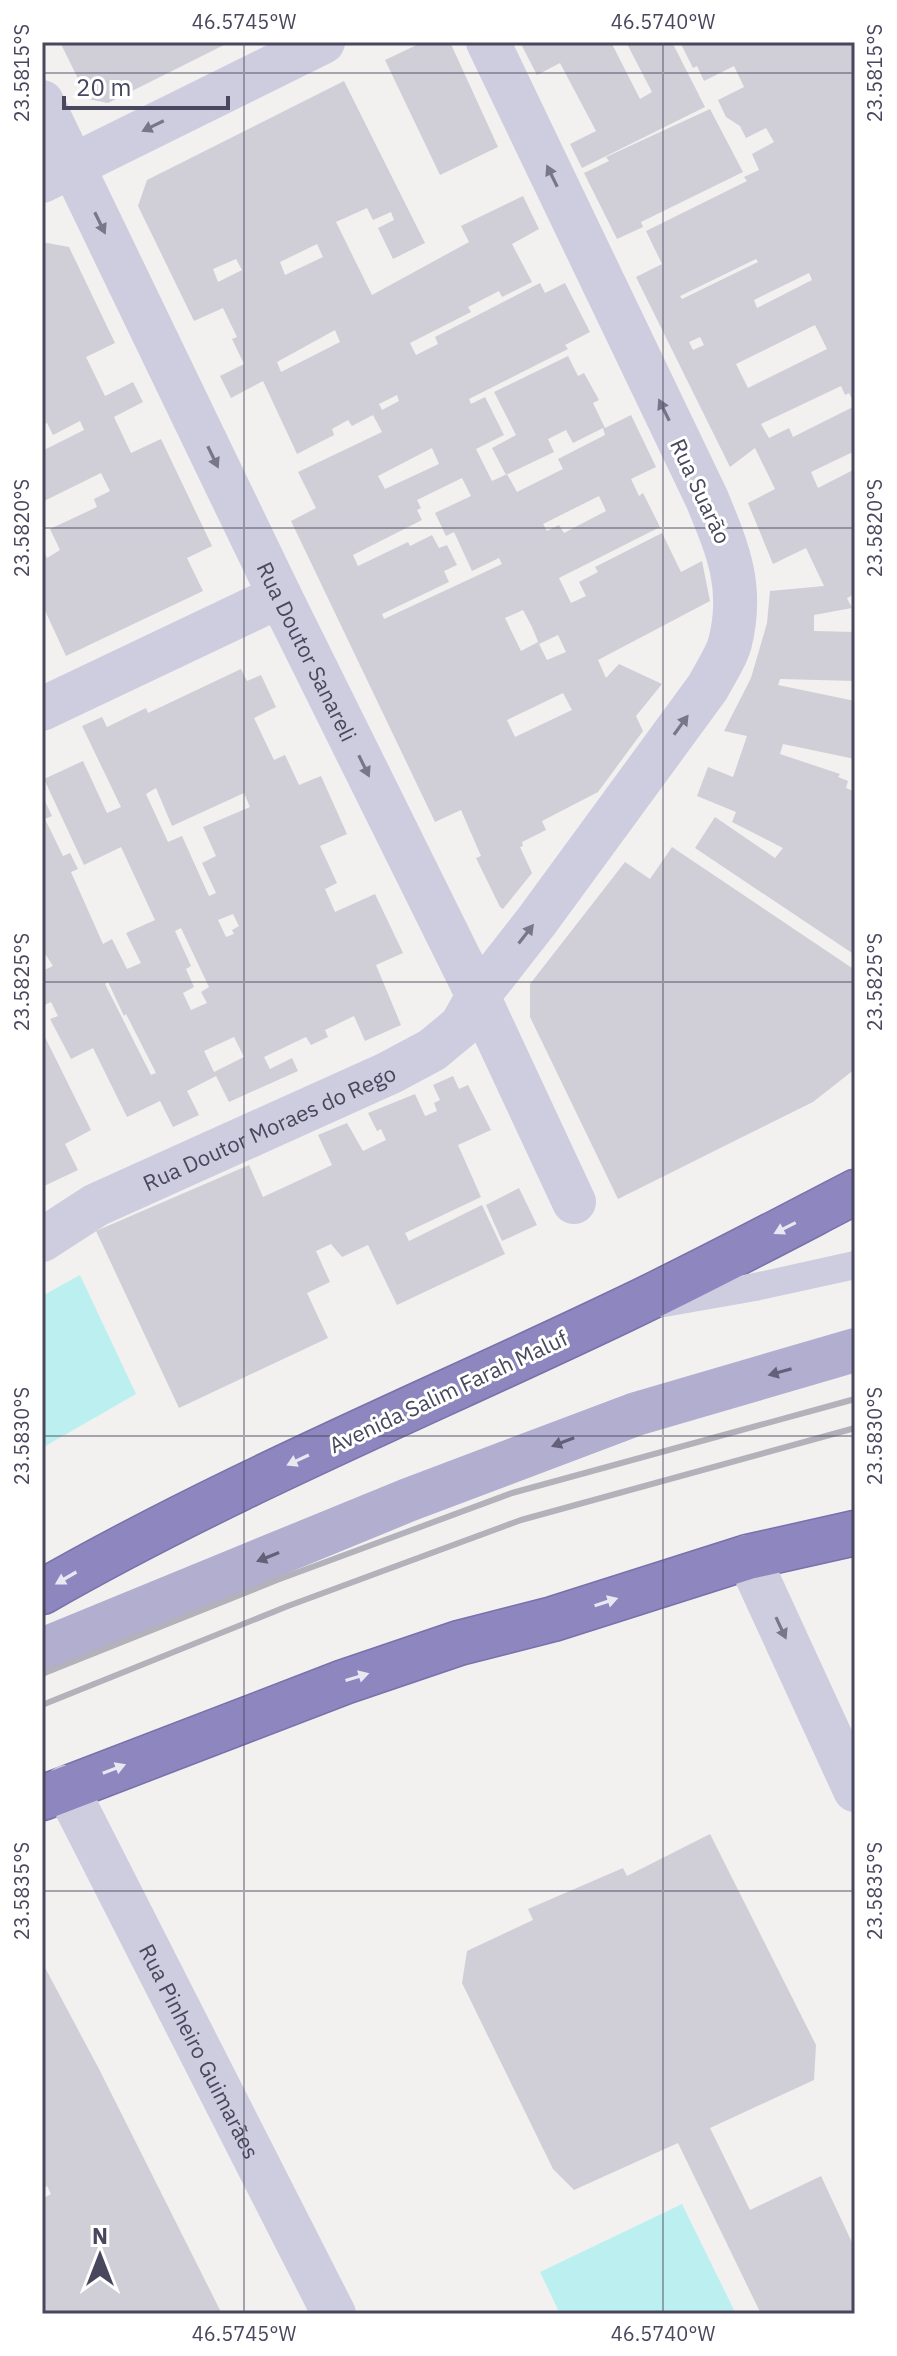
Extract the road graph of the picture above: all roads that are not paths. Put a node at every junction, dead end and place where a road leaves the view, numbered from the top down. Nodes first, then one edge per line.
1 (323, 42) edge
2 (488, 42) edge
3 (42, 102) edge
4 (57, 173) edge
5 (280, 596) junction
6 (42, 709) edge
7 (478, 996) junction
8 (855, 1192) edge
9 (574, 1202) dead end
10 (42, 1240) edge
11 (855, 1265) edge
12 (623, 1310) junction
13 (855, 1350) edge
14 (855, 1533) edge
15 (748, 1557) junction
16 (42, 1592) edge
17 (42, 1650) edge
18 (855, 1790) edge
19 (54, 1793) edge
20 (334, 2314) edge

1 -> 4 street
7 -> 2 street, Rua Suarão
3 - 4 street, Rua Doutor Sanareli
4 -> 5 street, Rua Doutor Sanareli
5 - 6 street
5 -> 7 street, Rua Doutor Sanareli
7 - 9 street, Rua Doutor Sanareli
7 - 10 street, Rua Doutor Moraes do Rego
8 -> 12 highway, Avenida Salim Farah Maluf
11 - 12 lane
12 -> 16 highway, Avenida Salim Farah Maluf
13 -> 17 main road
14 - 15 highway
15 -> 18 street
19 -> 15 highway
19 - 20 street, Rua Pinheiro Guimarães

